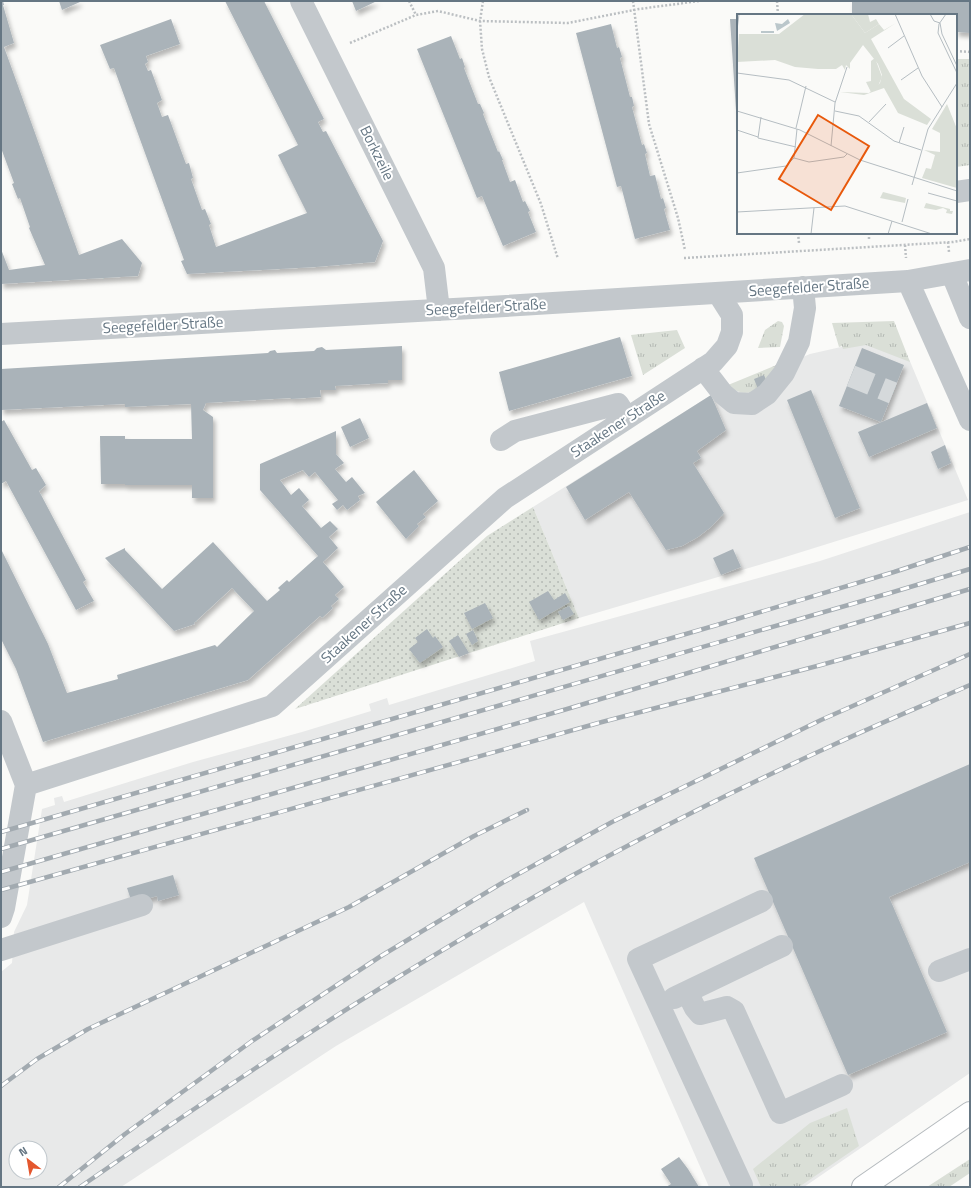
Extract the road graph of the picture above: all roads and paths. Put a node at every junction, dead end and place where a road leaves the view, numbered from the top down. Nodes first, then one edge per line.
1 (301, 1) edge
2 (409, 1) edge
3 (483, 1) edge
4 (633, 1) edge
5 (699, 1) edge
6 (777, 1) edge
7 (634, 10) junction
8 (778, 14) edge
9 (416, 15) junction
10 (480, 21) junction
11 (350, 43) dead end
12 (957, 51) edge
13 (970, 52) edge
14 (970, 190) edge
15 (957, 192) edge
16 (798, 234) edge
17 (870, 234) edge
18 (869, 239) dead end
19 (970, 239) edge
20 (799, 243) dead end
21 (905, 245) junction
22 (685, 250) dead end
23 (684, 258) dead end
24 (558, 259) dead end
25 (961, 272) edge
26 (907, 273) junction
27 (803, 287) junction
28 (718, 293) junction
29 (439, 310) junction
30 (970, 318) edge
31 (1, 334) edge
32 (703, 368) junction
33 (627, 418) junction
34 (970, 420) edge
35 (501, 440) dead end
36 (1, 721) edge
37 (26, 785) junction
38 (762, 901) dead end
39 (142, 905) dead end
40 (1, 918) edge
41 (782, 946) dead end
42 (1, 950) edge
43 (970, 959) edge
44 (939, 971) dead end
45 (687, 992) junction
46 (659, 1005) junction
47 (842, 1085) dead end
48 (968, 1120) edge
49 (742, 1185) dead end
50 (863, 1187) edge

1 - 29 street, Borkzeile
2 - 9 path
3 - 10 path
4 - 7 path
5 - 7 path
6 - 8 path
7 - 10 path
7 - 22 path
9 - 10 path
9 - 11 path
10 - 24 path
12 - 13 path
14 - 15 street
16 - 20 path
17 - 18 path
19 - 21 path
21 - 23 path
21 - 26 path
25 - 26 street, Seegefelder Straße
25 - 30 street
26 - 27 street, Seegefelder Straße
26 - 34 street
27 - 28 street, Seegefelder Straße
27 - 32 street
28 - 29 street, Seegefelder Straße
28 - 32 street, Staakener Straße
29 - 31 street, Seegefelder Straße
32 - 33 street, Staakener Straße
33 - 35 street
33 - 37 street, Staakener Straße
36 - 37 street
37 - 40 street
38 - 46 street
39 - 42 street
41 - 45 street
43 - 44 street
45 - 46 street
45 - 47 street
46 - 49 street
48 - 50 main road

